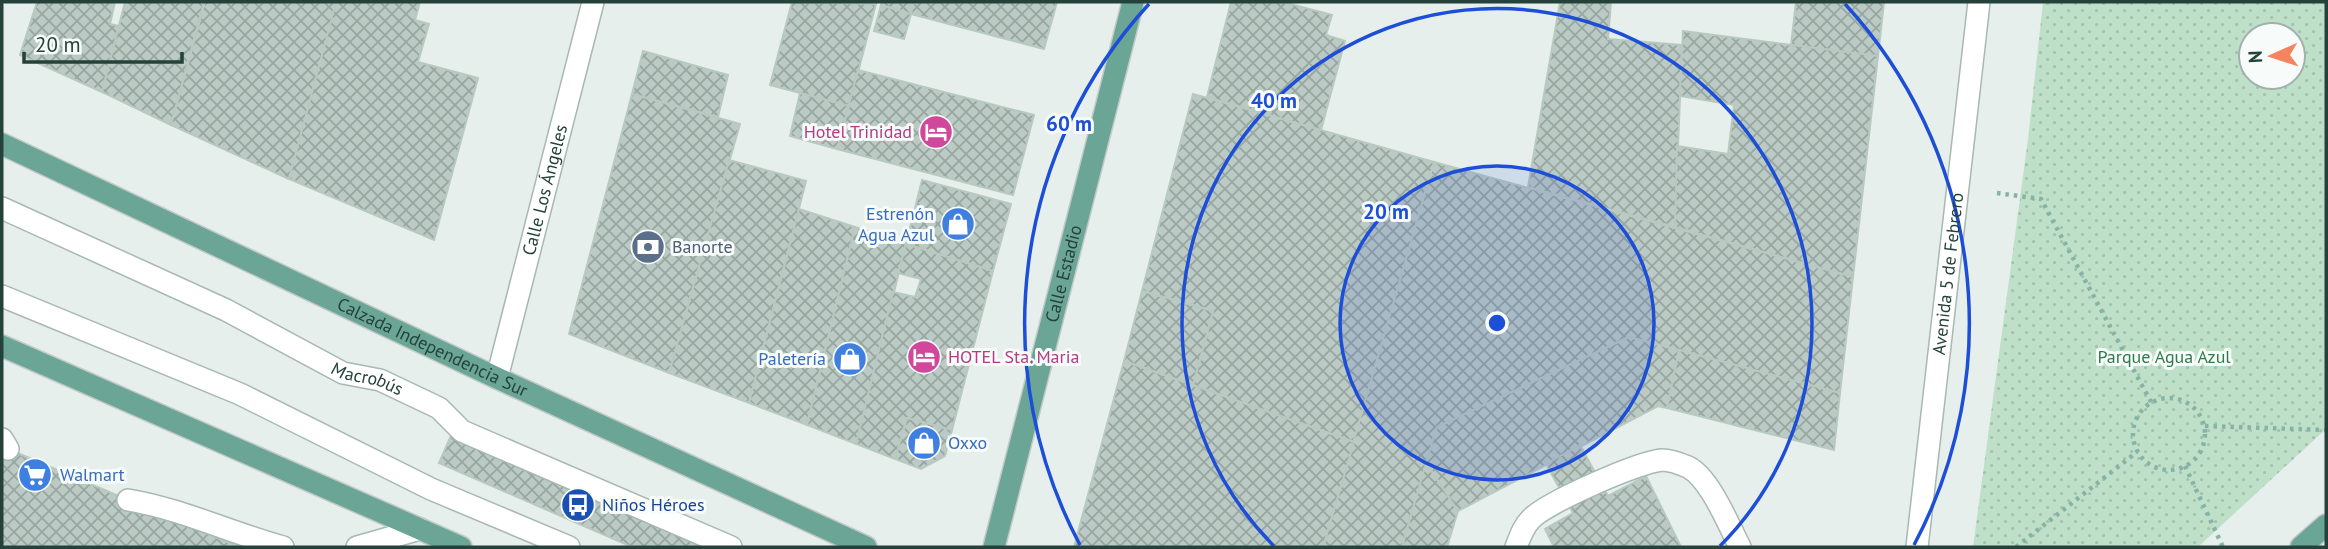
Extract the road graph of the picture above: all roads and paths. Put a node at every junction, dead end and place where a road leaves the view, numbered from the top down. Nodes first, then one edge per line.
1 (593, 2) edge
2 (1133, 2) edge
3 (1979, 2) edge
4 (2, 144) edge
5 (1958, 188) junction
6 (2, 208) edge
7 (2, 296) edge
8 (2, 346) edge
9 (497, 378) junction
10 (2151, 402) junction
11 (2206, 426) junction
12 (2326, 430) edge
13 (2137, 452) junction
14 (2185, 466) junction
15 (128, 500) dead end
16 (2326, 525) edge
17 (420, 529) junction
18 (283, 547) edge
19 (357, 547) edge
20 (461, 547) edge
21 (569, 547) edge
22 (731, 547) edge
23 (866, 547) edge
24 (994, 547) edge
25 (1516, 547) edge
26 (1740, 547) edge
27 (1917, 547) edge
28 (2015, 547) edge
29 (2223, 547) edge
30 (2301, 547) edge

1 - 9 street, Calle Los Ángeles
2 - 24 main road, Calle Estadio
3 - 5 street, Avenida 5 de Febrero
4 - 9 main road, Calzada Independencia Sur
5 - 10 path
5 - 27 street, Avenida 5 de Febrero
6 - 22 street, Macrobús
7 - 21 street
8 - 17 main road
9 - 23 main road, Calzada Independencia Sur
10 - 11 path
10 - 13 path
11 - 12 path
11 - 14 path
13 - 14 path
13 - 28 path
14 - 29 path
15 - 18 street
16 - 30 main road
17 - 19 street
17 - 20 main road
25 - 26 street

